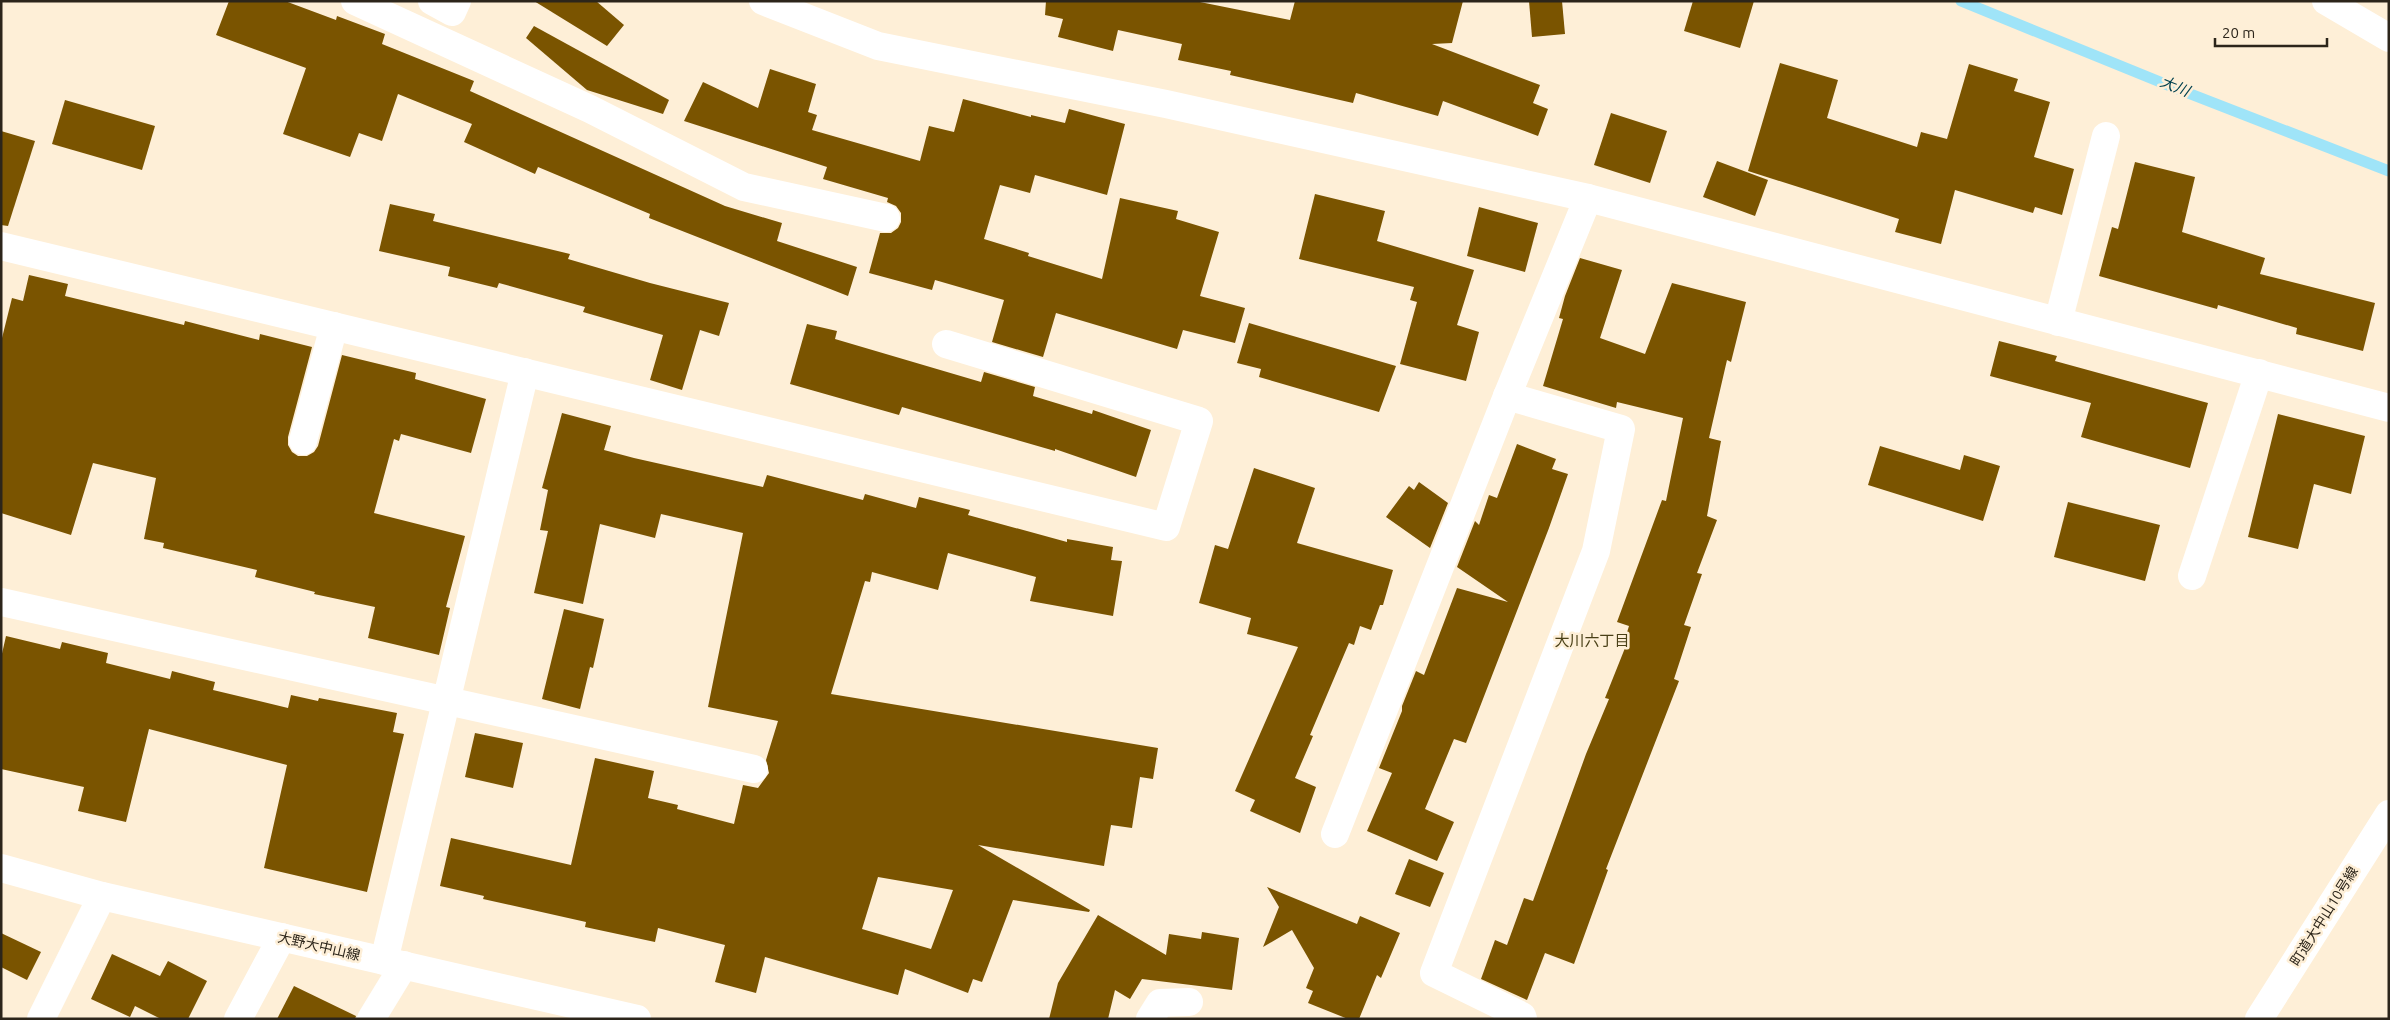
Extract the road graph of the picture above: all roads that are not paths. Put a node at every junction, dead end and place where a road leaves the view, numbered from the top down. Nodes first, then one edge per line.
1 (355, 1) edge
2 (432, 1) edge
3 (457, 1) edge
4 (763, 1) edge
5 (2326, 1) edge
6 (2389, 38) edge
7 (2106, 136) dead end
8 (1588, 198) junction
9 (886, 218) dead end
10 (1, 246) edge
11 (2058, 322) junction
12 (334, 326) junction
13 (946, 344) dead end
14 (524, 372) junction
15 (2259, 373) junction
16 (1507, 396) junction
17 (2389, 408) edge
18 (303, 440) dead end
19 (2192, 576) dead end
20 (1, 602) edge
21 (446, 702) junction
22 (754, 769) dead end
23 (2389, 814) edge
24 (1335, 834) dead end
25 (1, 868) edge
26 (102, 896) junction
27 (282, 937) junction
28 (394, 963) junction
29 (1189, 1002) dead end
30 (41, 1019) edge
31 (238, 1019) edge
32 (371, 1019) edge
33 (637, 1019) edge
34 (1150, 1019) edge
35 (1523, 1019) edge
36 (2259, 1019) edge

1 - 9 street
2 - 3 street
4 - 8 street
5 - 6 street
7 - 11 street
8 - 11 street
8 - 16 street
10 - 12 street
11 - 15 street
12 - 14 street
12 - 18 street
13 - 14 street
14 - 21 street
15 - 17 street
15 - 19 street
16 - 24 street
16 - 35 street
20 - 21 street
21 - 22 street
21 - 28 street
23 - 36 street, 町道大中山10号線
25 - 26 street, 大野大中山線
26 - 27 street, 大野大中山線
26 - 30 street
27 - 28 street, 大野大中山線
27 - 31 street
28 - 32 street
28 - 33 street, 大野大中山線
29 - 34 street

